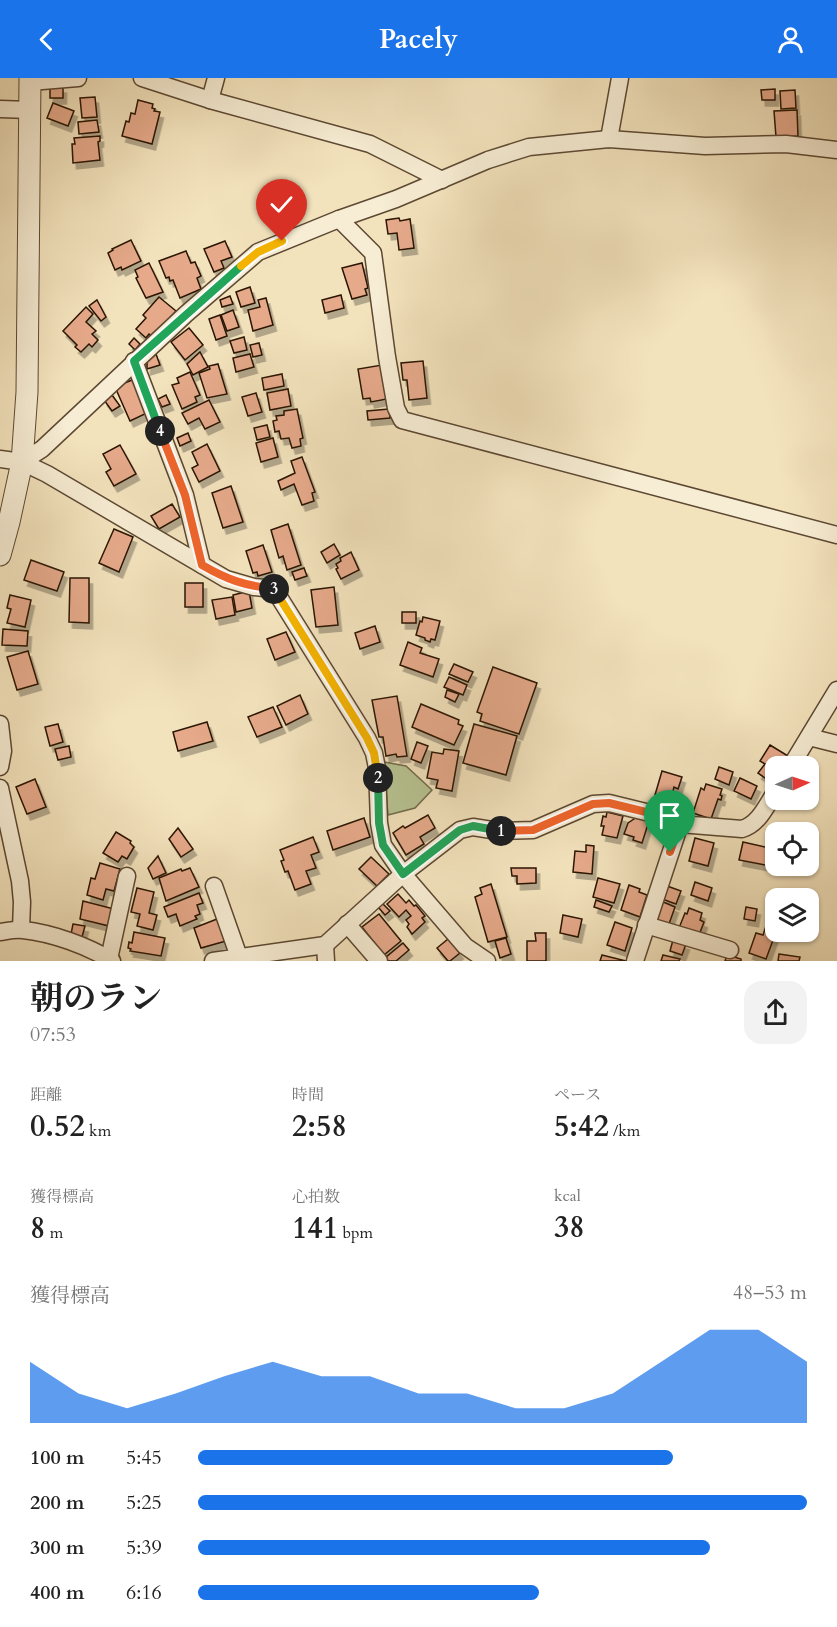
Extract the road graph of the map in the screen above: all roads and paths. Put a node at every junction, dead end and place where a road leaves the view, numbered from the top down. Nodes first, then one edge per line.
1 (78, 78) edge
2 (142, 78) edge
3 (216, 78) edge
4 (620, 78) edge
5 (30, 80) edge
6 (210, 100) junction
7 (0, 109) edge
8 (30, 110) junction
9 (609, 139) junction
10 (837, 150) edge
11 (441, 180) junction
12 (339, 219) junction
13 (134, 361) junction
14 (0, 459) edge
15 (22, 462) junction
16 (837, 535) edge
17 (0, 555) edge
18 (202, 565) junction
19 (837, 690) edge
20 (0, 724) edge
21 (809, 737) junction
22 (837, 744) edge
23 (797, 756) edge
24 (0, 767) edge
25 (0, 788) edge
26 (765, 808) edge
27 (680, 824) junction
28 (403, 874) junction
29 (128, 876) dead end
30 (214, 886) dead end
31 (347, 924) junction
32 (646, 925) junction
33 (21, 929) junction
34 (0, 932) edge
35 (730, 950) dead end
36 (326, 953) edge
37 (239, 957) junction
38 (111, 960) edge
39 (213, 961) edge
40 (379, 961) edge
41 (487, 961) edge
42 (635, 961) edge

1 - 5 street
2 - 6 street
3 - 6 street
4 - 9 street
5 - 8 street
6 - 11 street
7 - 8 street
8 - 15 street
9 - 10 street
9 - 11 street
11 - 12 street
12 - 13 street
12 - 16 street
13 - 15 street
13 - 18 street
14 - 15 street
15 - 17 street
15 - 18 street
18 - 28 street
19 - 21 street
20 - 24 street
21 - 22 street
21 - 23 street
25 - 33 street
26 - 27 street
27 - 28 street
27 - 32 street
28 - 31 street
28 - 41 street
29 - 38 street
30 - 37 street
31 - 36 street
31 - 40 street
32 - 35 street
32 - 42 street
33 - 34 street
33 - 38 street
36 - 37 street
37 - 39 street

